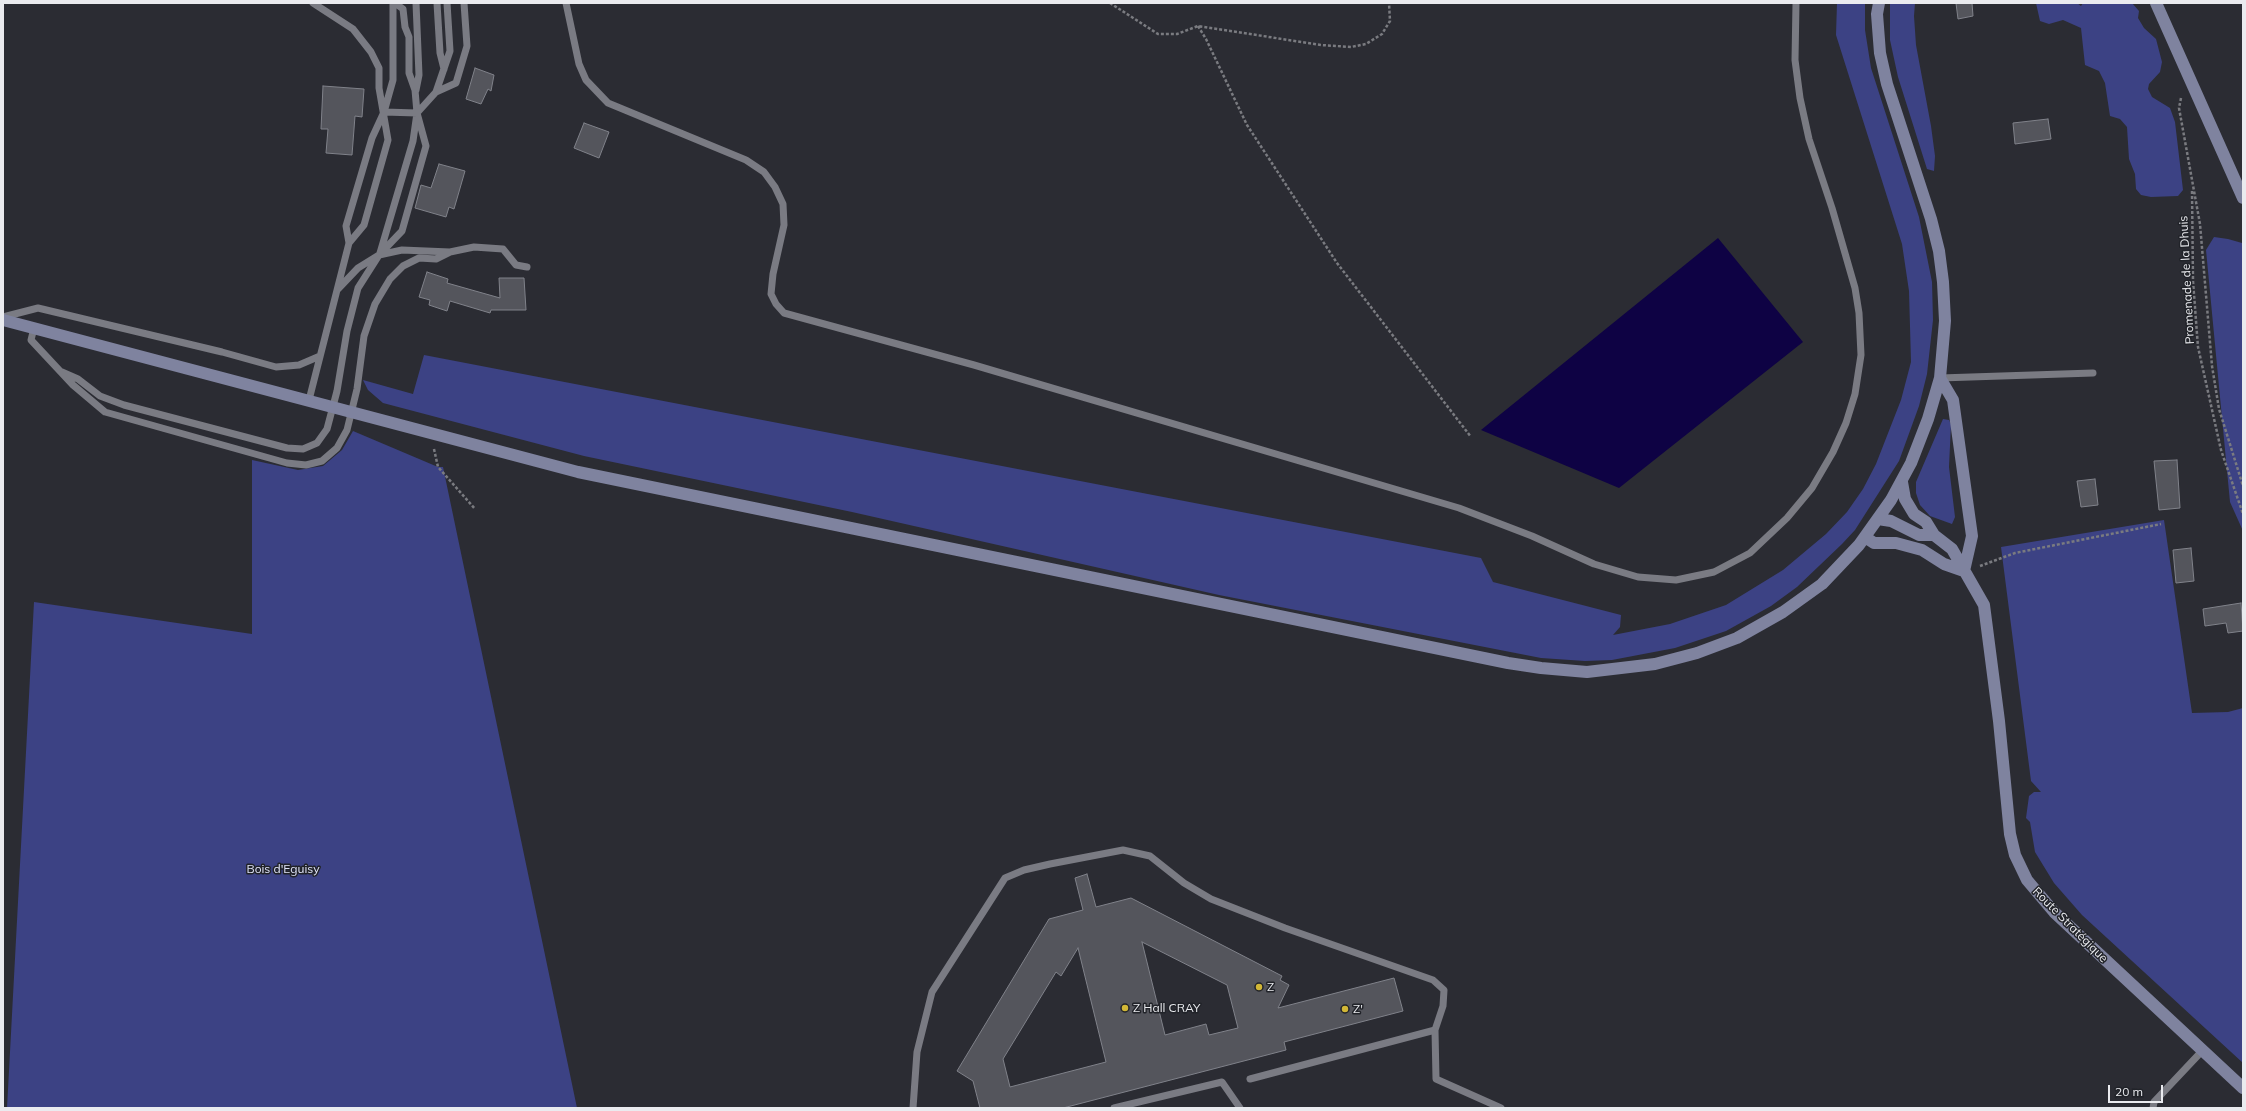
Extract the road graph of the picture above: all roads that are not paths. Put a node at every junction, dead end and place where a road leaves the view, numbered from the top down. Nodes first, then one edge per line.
1 (313, 3) edge
2 (394, 3) edge
3 (416, 3) edge
4 (437, 3) edge
5 (447, 3) edge
6 (464, 3) edge
7 (566, 3) edge
8 (1796, 3) edge
9 (1879, 3) edge
10 (2156, 3) edge
11 (444, 70) junction
12 (416, 90) junction
13 (436, 92) junction
14 (384, 112) junction
15 (417, 113) junction
16 (2243, 198) edge
17 (349, 243) junction
18 (450, 252) junction
19 (379, 256) junction
20 (527, 267) dead end
21 (337, 290) junction
22 (3, 316) edge
23 (3, 320) edge
24 (34, 328) junction
25 (320, 356) junction
26 (62, 372) junction
27 (2093, 373) dead end
28 (1940, 378) junction
29 (309, 400) junction
30 (332, 406) junction
31 (351, 411) junction
32 (1902, 482) junction
33 (1878, 519) junction
34 (1934, 535) junction
35 (1865, 537) junction
36 (1964, 571) junction
37 (1435, 1030) junction
38 (2203, 1050) junction
39 (1250, 1078) dead end
40 (2243, 1088) edge
41 (913, 1108) edge
42 (1114, 1108) edge
43 (1240, 1108) edge
44 (1501, 1108) edge
45 (2153, 1108) edge

1 - 14 lane
2 - 12 lane
2 - 14 lane
3 - 12 lane
4 - 11 lane
5 - 11 lane
6 - 13 lane
7 - 8 lane
9 - 28 main road
10 - 16 main road
11 - 13 lane
12 - 15 lane
13 - 15 lane
14 - 15 lane
14 - 17 lane
14 - 17 lane
15 - 19 lane
15 - 19 lane
17 - 21 lane
18 - 19 lane
18 - 20 lane
18 - 31 lane
19 - 21 lane
19 - 30 lane
21 - 25 lane
22 - 25 lane
23 - 24 main road
24 - 26 lane
24 - 29 main road
25 - 29 lane
26 - 30 lane
26 - 31 lane
27 - 28 lane
28 - 32 main road
28 - 36 main road
29 - 30 main road
30 - 31 main road
31 - 35 main road
32 - 33 main road
32 - 34 main road, Route Stratégique
33 - 34 main road
33 - 35 main road
34 - 36 main road, Route Stratégique
35 - 36 main road
36 - 38 main road, Route Stratégique
37 - 39 lane
37 - 41 lane
37 - 44 lane
38 - 40 main road, Route Stratégique
38 - 45 lane
42 - 43 lane

